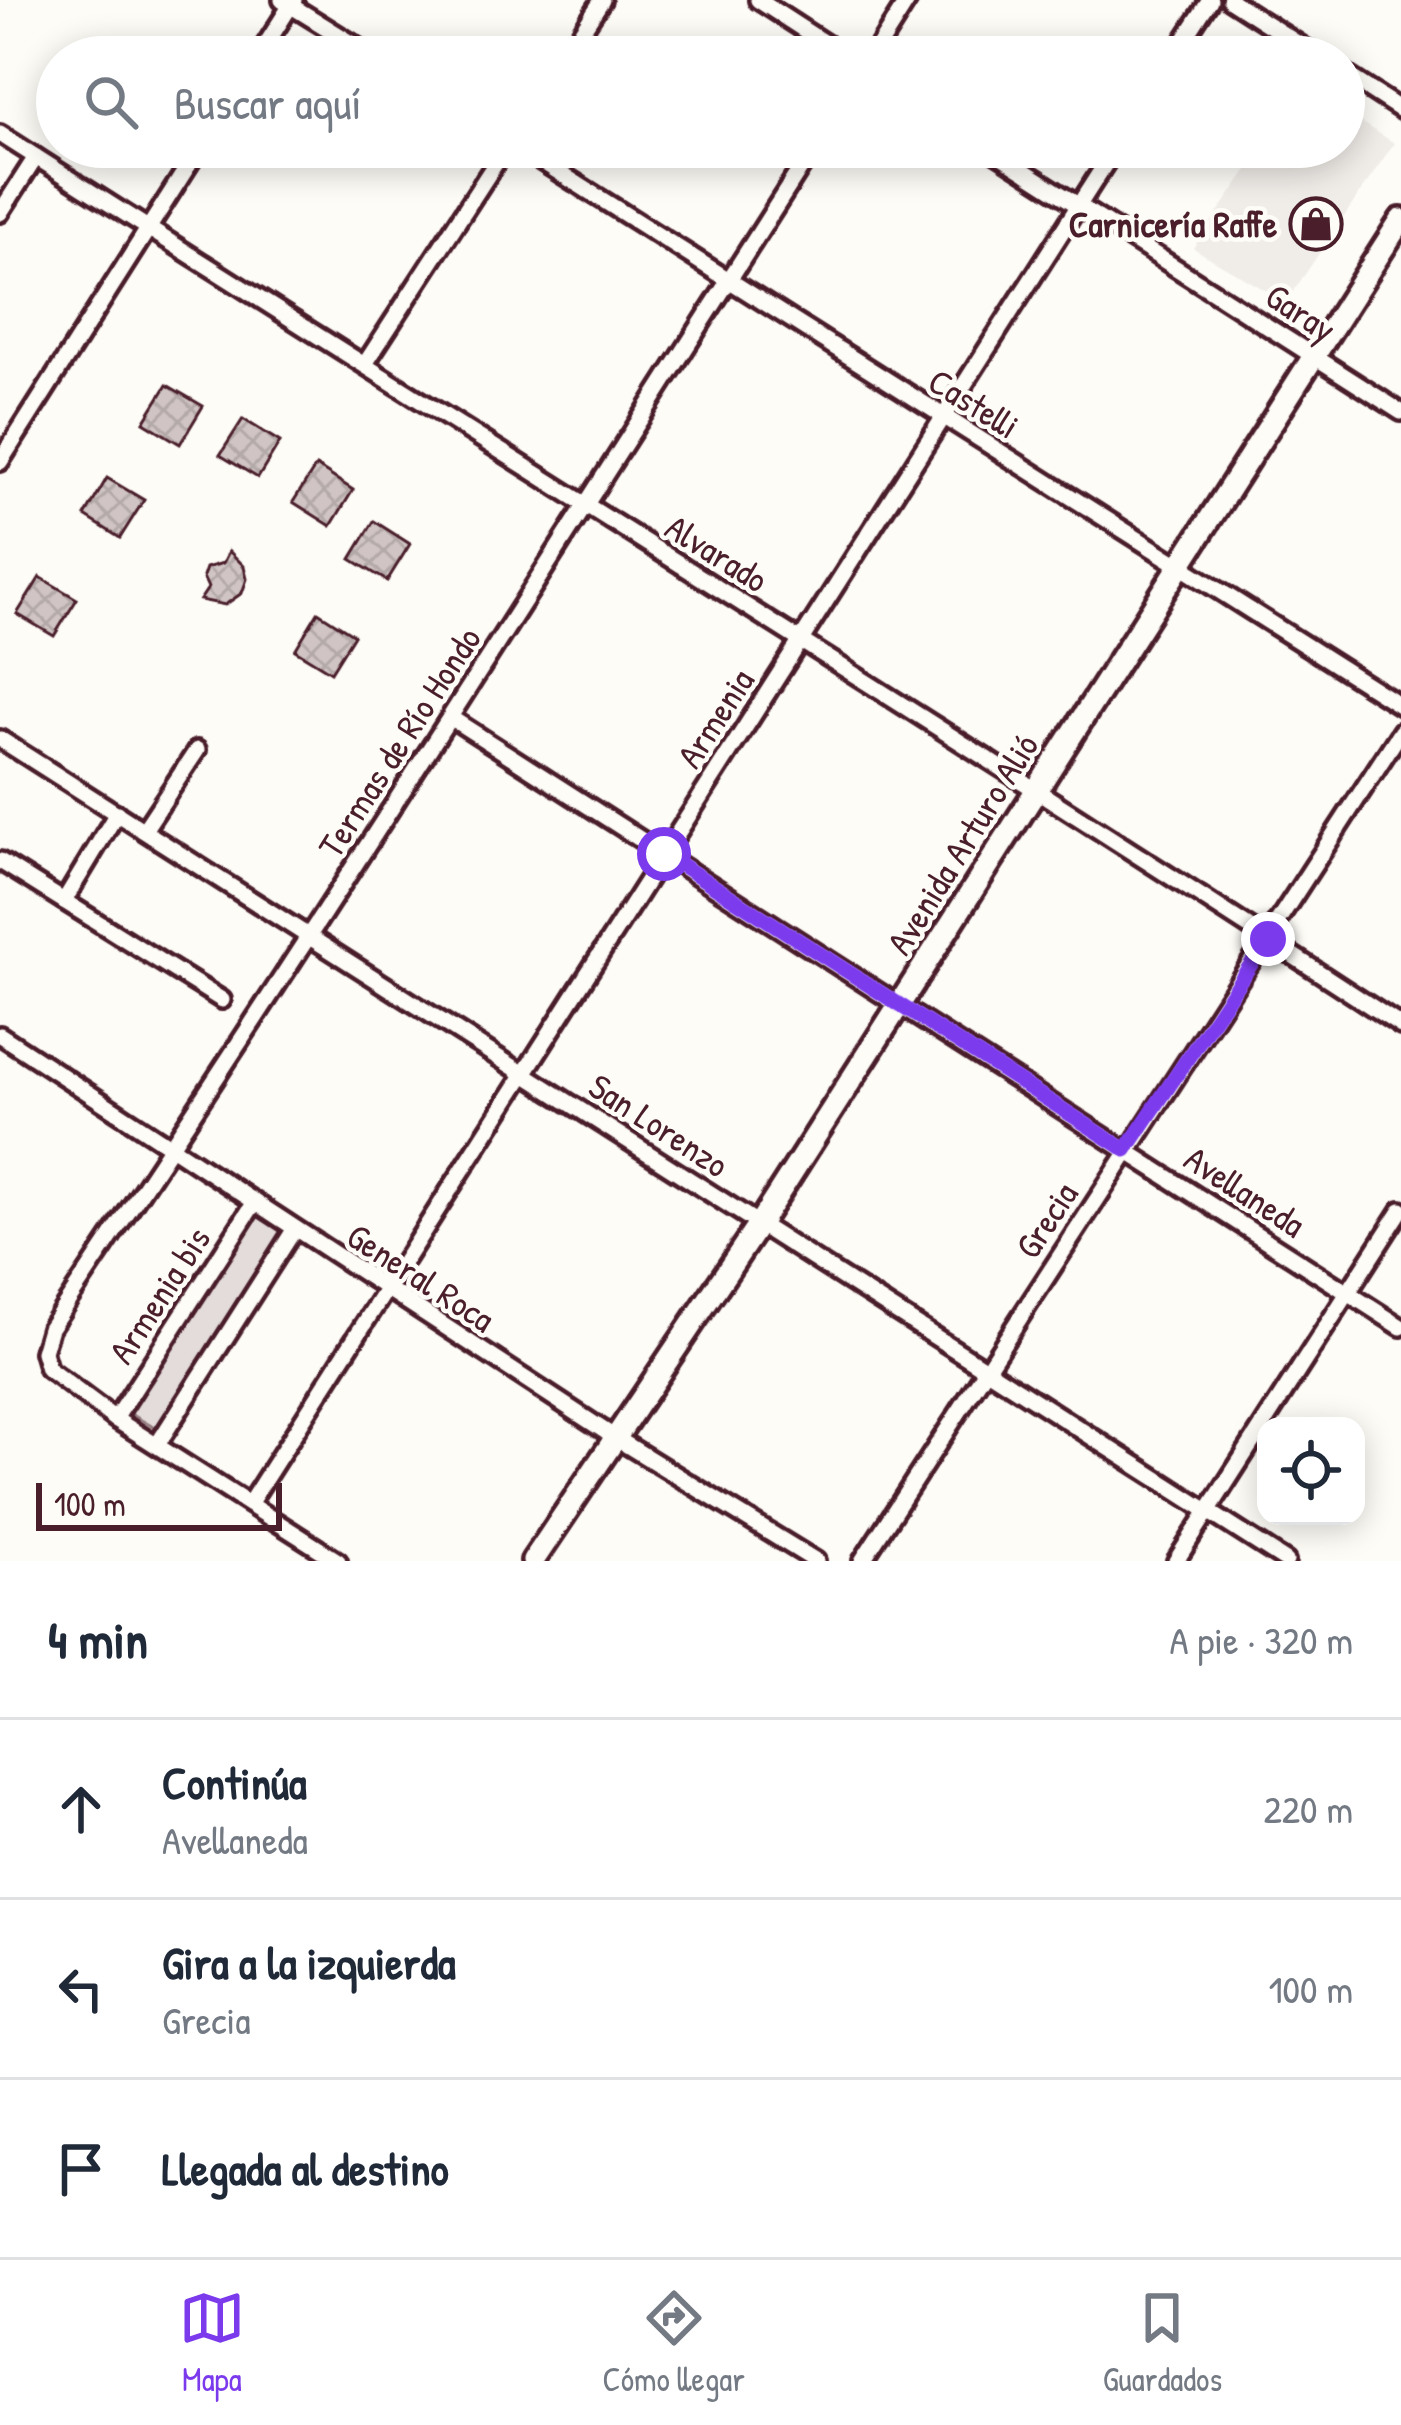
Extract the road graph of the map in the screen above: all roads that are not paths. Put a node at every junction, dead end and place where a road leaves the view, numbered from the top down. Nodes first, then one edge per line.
1 (602, 0) edge
2 (758, 0) edge
3 (908, 0) edge
4 (1210, 0) edge
5 (1230, 0) edge
6 (289, 2) edge
7 (270, 36) edge
8 (342, 36) edge
9 (579, 36) edge
10 (814, 36) edge
11 (885, 36) edge
12 (1187, 36) edge
13 (1286, 36) edge
14 (1365, 87) edge
15 (1401, 110) edge
16 (0, 134) edge
17 (35, 157) joint
18 (52, 168) edge
19 (187, 168) edge
20 (492, 168) edge
21 (552, 168) edge
22 (801, 168) edge
23 (1019, 168) edge
24 (1102, 168) edge
25 (1078, 206) junction
26 (0, 213) edge
27 (1401, 220) edge
28 (148, 229) junction
29 (728, 282) junction
30 (1314, 356) junction
31 (365, 364) junction
32 (1401, 412) edge
33 (942, 418) junction
34 (7, 434) edge
35 (0, 462) edge
36 (587, 508) junction
37 (1179, 568) junction
38 (800, 640) junction
39 (1401, 706) edge
40 (451, 718) junction
41 (1401, 731) edge
42 (0, 739) edge
43 (196, 750) dead end
44 (1037, 788) junction
45 (117, 813) junction
46 (143, 830) junction
47 (664, 854) junction
48 (0, 861) edge
49 (64, 902) junction
50 (309, 936) junction
51 (1268, 939) junction
52 (222, 1000) dead end
53 (899, 1005) junction
54 (1401, 1026) edge
55 (0, 1035) edge
56 (524, 1073) junction
57 (173, 1147) junction
58 (1126, 1150) junction
59 (254, 1205) junction
60 (1401, 1210) edge
61 (759, 1224) junction
62 (294, 1231) junction
63 (386, 1290) junction
64 (1348, 1293) junction
65 (1401, 1327) edge
66 (986, 1369) junction
67 (116, 1418) junction
68 (614, 1438) junction
69 (158, 1445) junction
70 (249, 1504) junction
71 (1208, 1511) junction
72 (338, 1561) edge
73 (533, 1561) edge
74 (816, 1561) edge
75 (862, 1561) edge
76 (1175, 1561) edge
77 (1286, 1561) edge

1 - 9 street
2 - 10 street
3 - 11 street
4 - 12 street
5 - 13 street
6 - 7 street
6 - 8 street
14 - 15 street
16 - 17 street, Alvarado
17 - 26 street
18 - 28 street, Alvarado
19 - 28 street
20 - 31 street
21 - 29 street, Castelli
22 - 29 street, Termas de Río Hondo
23 - 25 street, Garay
24 - 25 street, Armenia
25 - 30 street, Garay
25 - 33 street, Armenia
27 - 30 main road, Avenida Arturo Alió
28 - 31 street, Alvarado
28 - 34 street
29 - 33 street, Castelli
29 - 36 street, Termas de Río Hondo
30 - 32 street, Garay
30 - 37 main road, Avenida Arturo Alió
31 - 36 street, Alvarado
33 - 37 street, Castelli
33 - 38 street, Armenia
34 - 35 street
36 - 38 street, Alvarado
36 - 40 street, Termas de Río Hondo
37 - 39 street, Castelli
37 - 44 main road, Avenida Arturo Alió
38 - 44 street, Alvarado
38 - 47 street, Armenia
40 - 47 street, Avellaneda
40 - 50 street, Termas de Río Hondo
41 - 51 street, Grecia
42 - 45 street, San Lorenzo
43 - 46 street
44 - 51 street, Alvarado
44 - 53 main road, Avenida Arturo Alió
45 - 46 street, San Lorenzo
45 - 49 street
46 - 50 street, San Lorenzo
47 - 53 street, Avellaneda
47 - 56 street, Armenia
48 - 49 street
49 - 52 street
50 - 56 street, San Lorenzo
50 - 57 street, Termas de Río Hondo
51 - 54 street, Alvarado
51 - 58 street, Grecia
53 - 58 street, Avellaneda
53 - 61 main road, Avenida Arturo Alió
55 - 57 street, General Roca
56 - 61 street, San Lorenzo
56 - 63 street, Armenia
57 - 59 street, General Roca
57 - 67 street, Termas de Río Hondo
58 - 64 street, Avellaneda
58 - 66 street, Grecia
59 - 62 street, General Roca
59 - 67 street, Armenia bis
60 - 64 street
61 - 66 street, San Lorenzo
61 - 68 main road, Avenida Arturo Alió
62 - 63 street, General Roca
62 - 69 street
63 - 68 street, General Roca
63 - 70 street, Armenia
64 - 65 street, Avellaneda
64 - 71 street
66 - 71 street, San Lorenzo
66 - 75 street, Grecia
67 - 69 street
68 - 73 main road, Avenida Arturo Alió
68 - 74 street, General Roca
69 - 70 street
70 - 72 street
71 - 76 street
71 - 77 street, San Lorenzo

